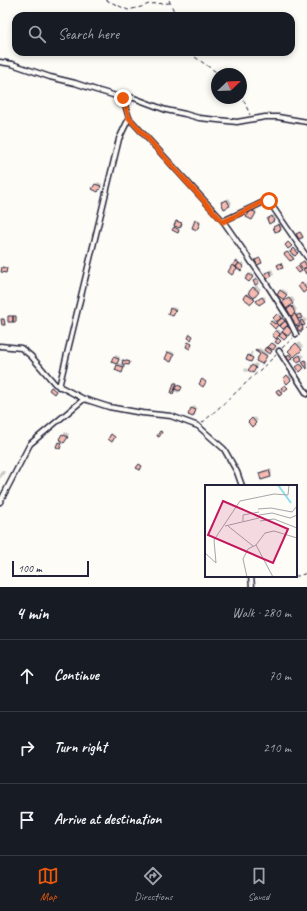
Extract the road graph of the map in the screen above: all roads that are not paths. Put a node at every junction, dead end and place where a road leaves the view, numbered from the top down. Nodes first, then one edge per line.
1 (0, 62) edge
2 (123, 98) junction
3 (129, 118) junction
4 (307, 122) edge
5 (223, 222) junction
6 (307, 257) edge
7 (296, 334) road end
8 (0, 346) edge
9 (280, 352) road end
10 (59, 387) junction
11 (307, 394) edge
12 (84, 399) junction
13 (242, 485) edge
14 (0, 502) edge
15 (251, 577) edge
16 (252, 587) edge

1 - 2 street
2 - 3 street
2 - 4 street
3 - 5 street
3 - 10 street
5 - 6 street
5 - 7 street
8 - 10 street
9 - 11 street
10 - 12 street
12 - 13 street
12 - 14 street
15 - 16 street

